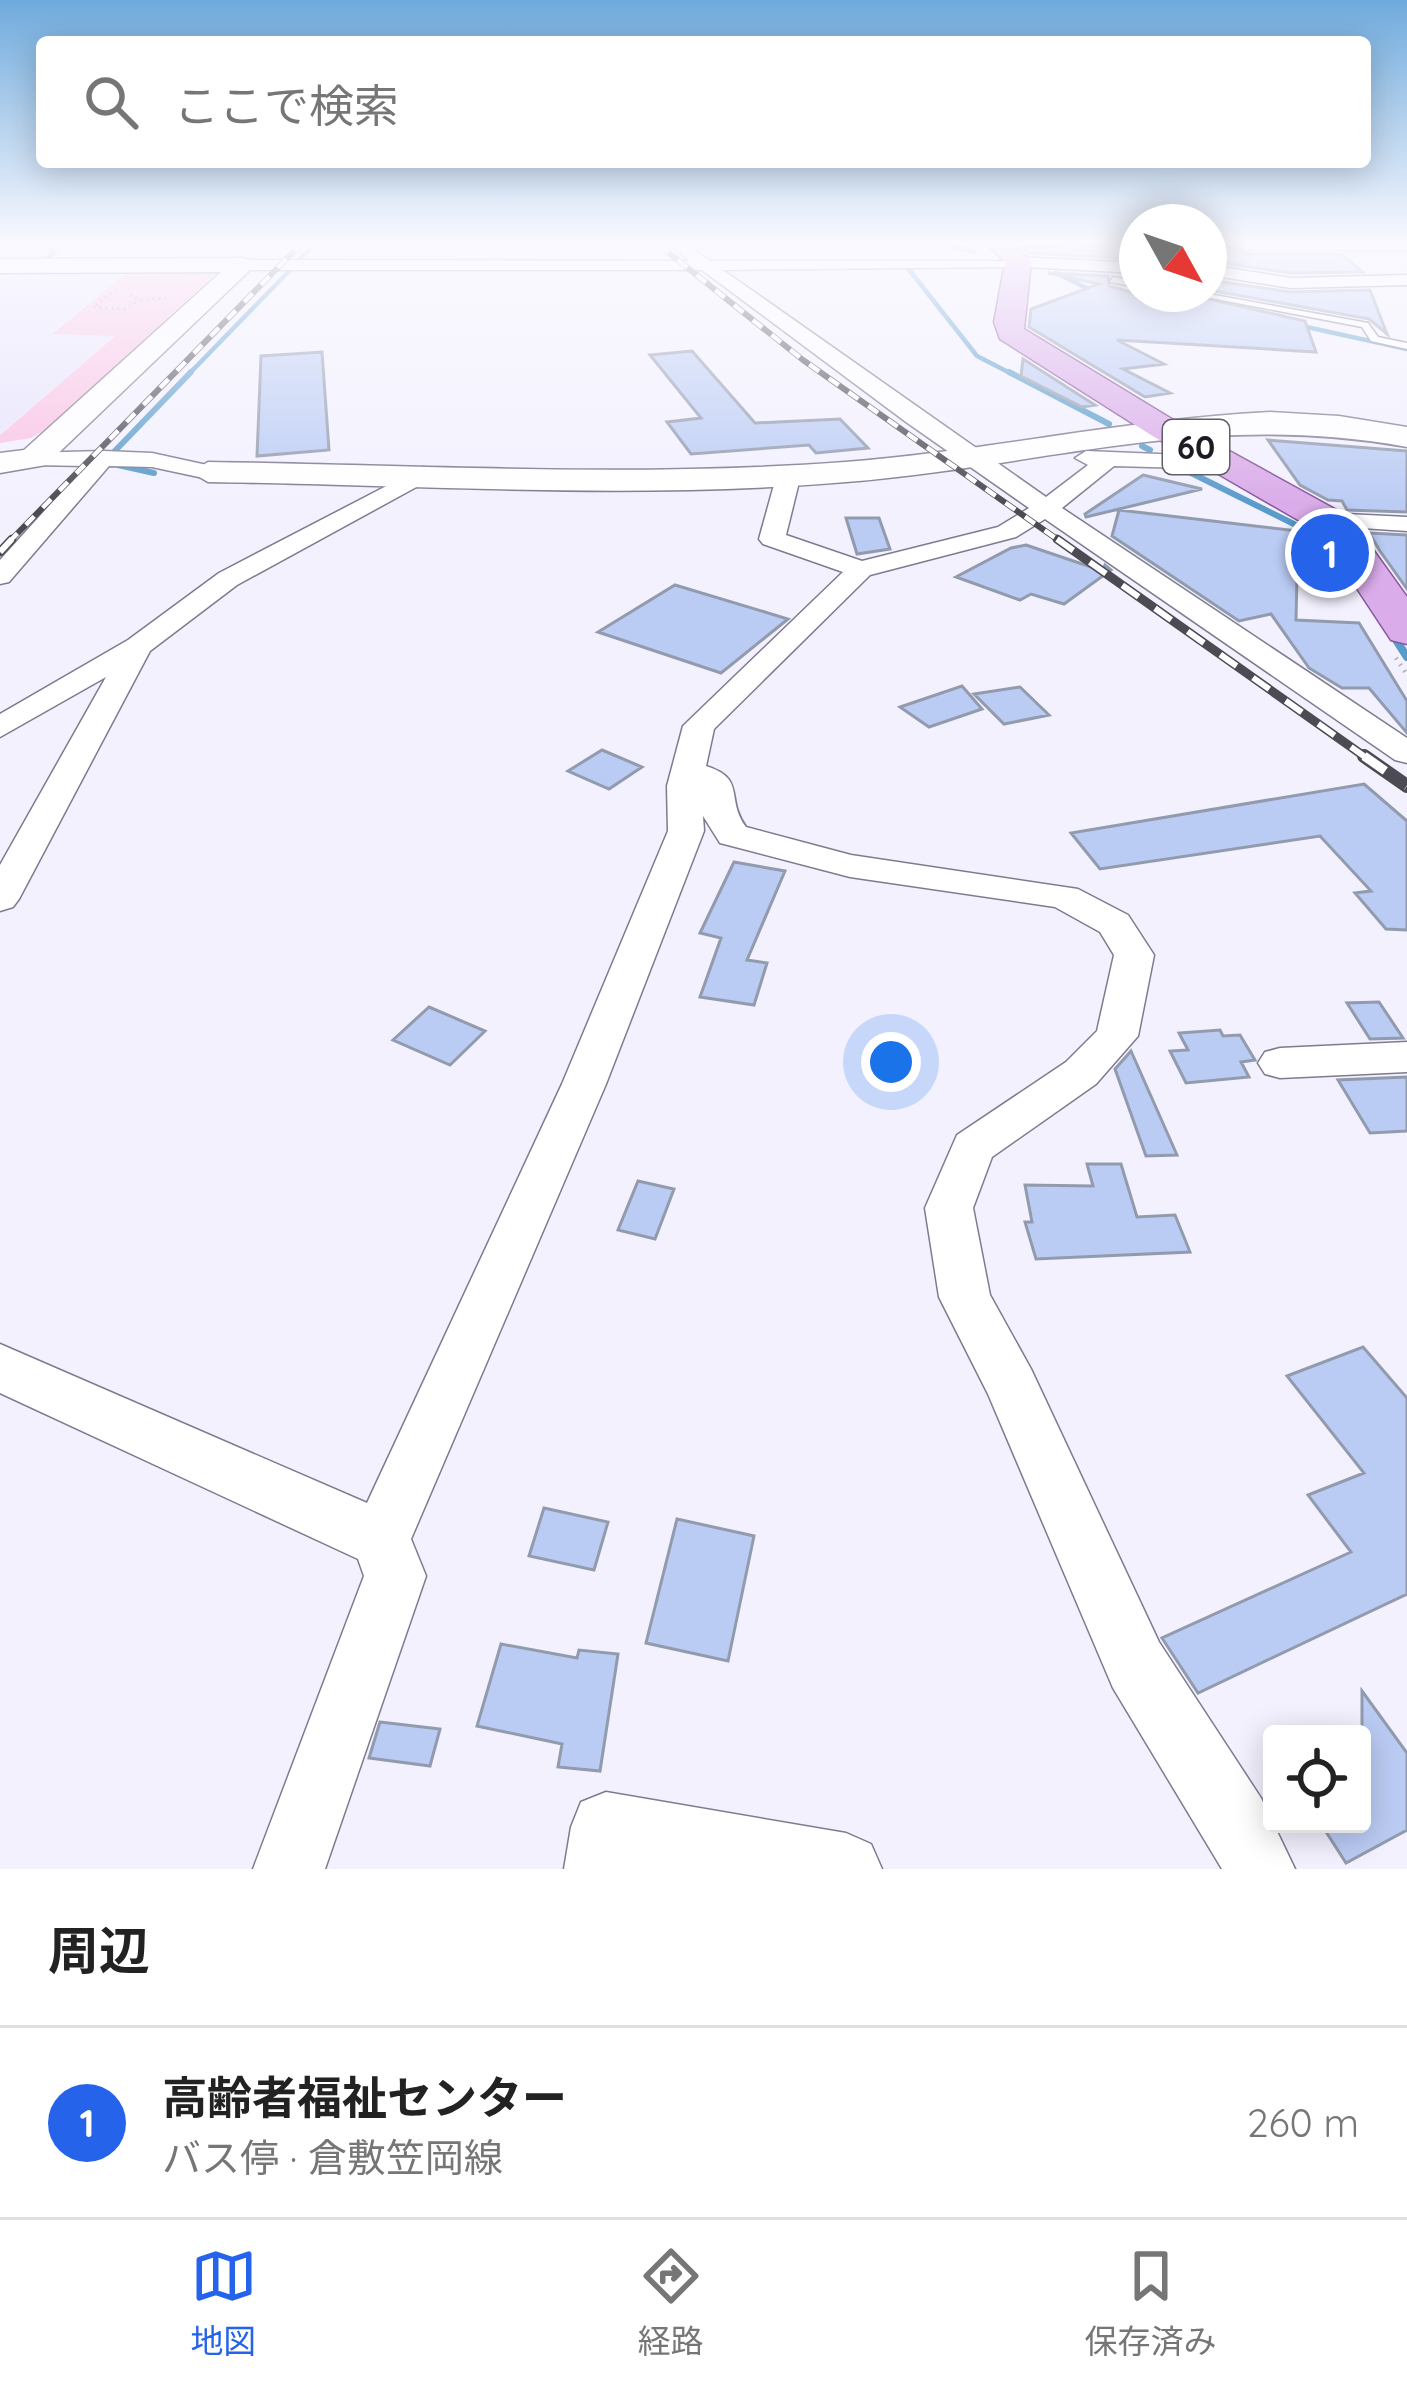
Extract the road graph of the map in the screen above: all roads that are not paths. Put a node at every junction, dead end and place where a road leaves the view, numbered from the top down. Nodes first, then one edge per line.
1 (174, 332) edge
2 (792, 332) edge
3 (1010, 332) edge
4 (1371, 332) edge
5 (1407, 346) edge
6 (1163, 428) junction
7 (1407, 437) edge
8 (1069, 442) junction
9 (0, 454) edge
10 (972, 456) junction
11 (34, 458) junction
12 (104, 458) junction
13 (1106, 460) junction
14 (1223, 462) junction
15 (0, 463) edge
16 (208, 472) joint
17 (789, 474) junction
18 (423, 475) junction
19 (1045, 509) junction
20 (1326, 520) junction
21 (1407, 524) edge
22 (861, 569) junction
23 (0, 576) edge
24 (1407, 630) edge
25 (139, 646) junction
26 (0, 727) edge
27 (1407, 753) edge
28 (687, 772) junction
29 (0, 899) edge
30 (1407, 1057) edge
31 (1280, 1063) dead end
32 (0, 1368) edge
33 (381, 1539) junction
34 (289, 1869) edge
35 (600, 1869) edge
36 (846, 1869) edge
37 (1259, 1869) edge

1 - 11 street
2 - 10 street
3 - 6 main road, 60
4 - 5 lane
6 - 7 street
6 - 8 street
6 - 14 main road, 60
8 - 10 street
8 - 13 street
9 - 11 street
10 - 17 street
10 - 19 street
11 - 12 street
11 - 15 street
12 - 16 street
12 - 23 street
13 - 14 street
13 - 19 street
14 - 20 main road, 60
16 - 18 street
17 - 18 street
17 - 22 street
18 - 25 street
19 - 22 street
19 - 27 street
20 - 21 street
20 - 24 main road, 60
22 - 28 street
25 - 26 street
25 - 29 street
28 - 33 street
28 - 37 street
30 - 31 street
32 - 33 street
33 - 34 street
35 - 36 street

